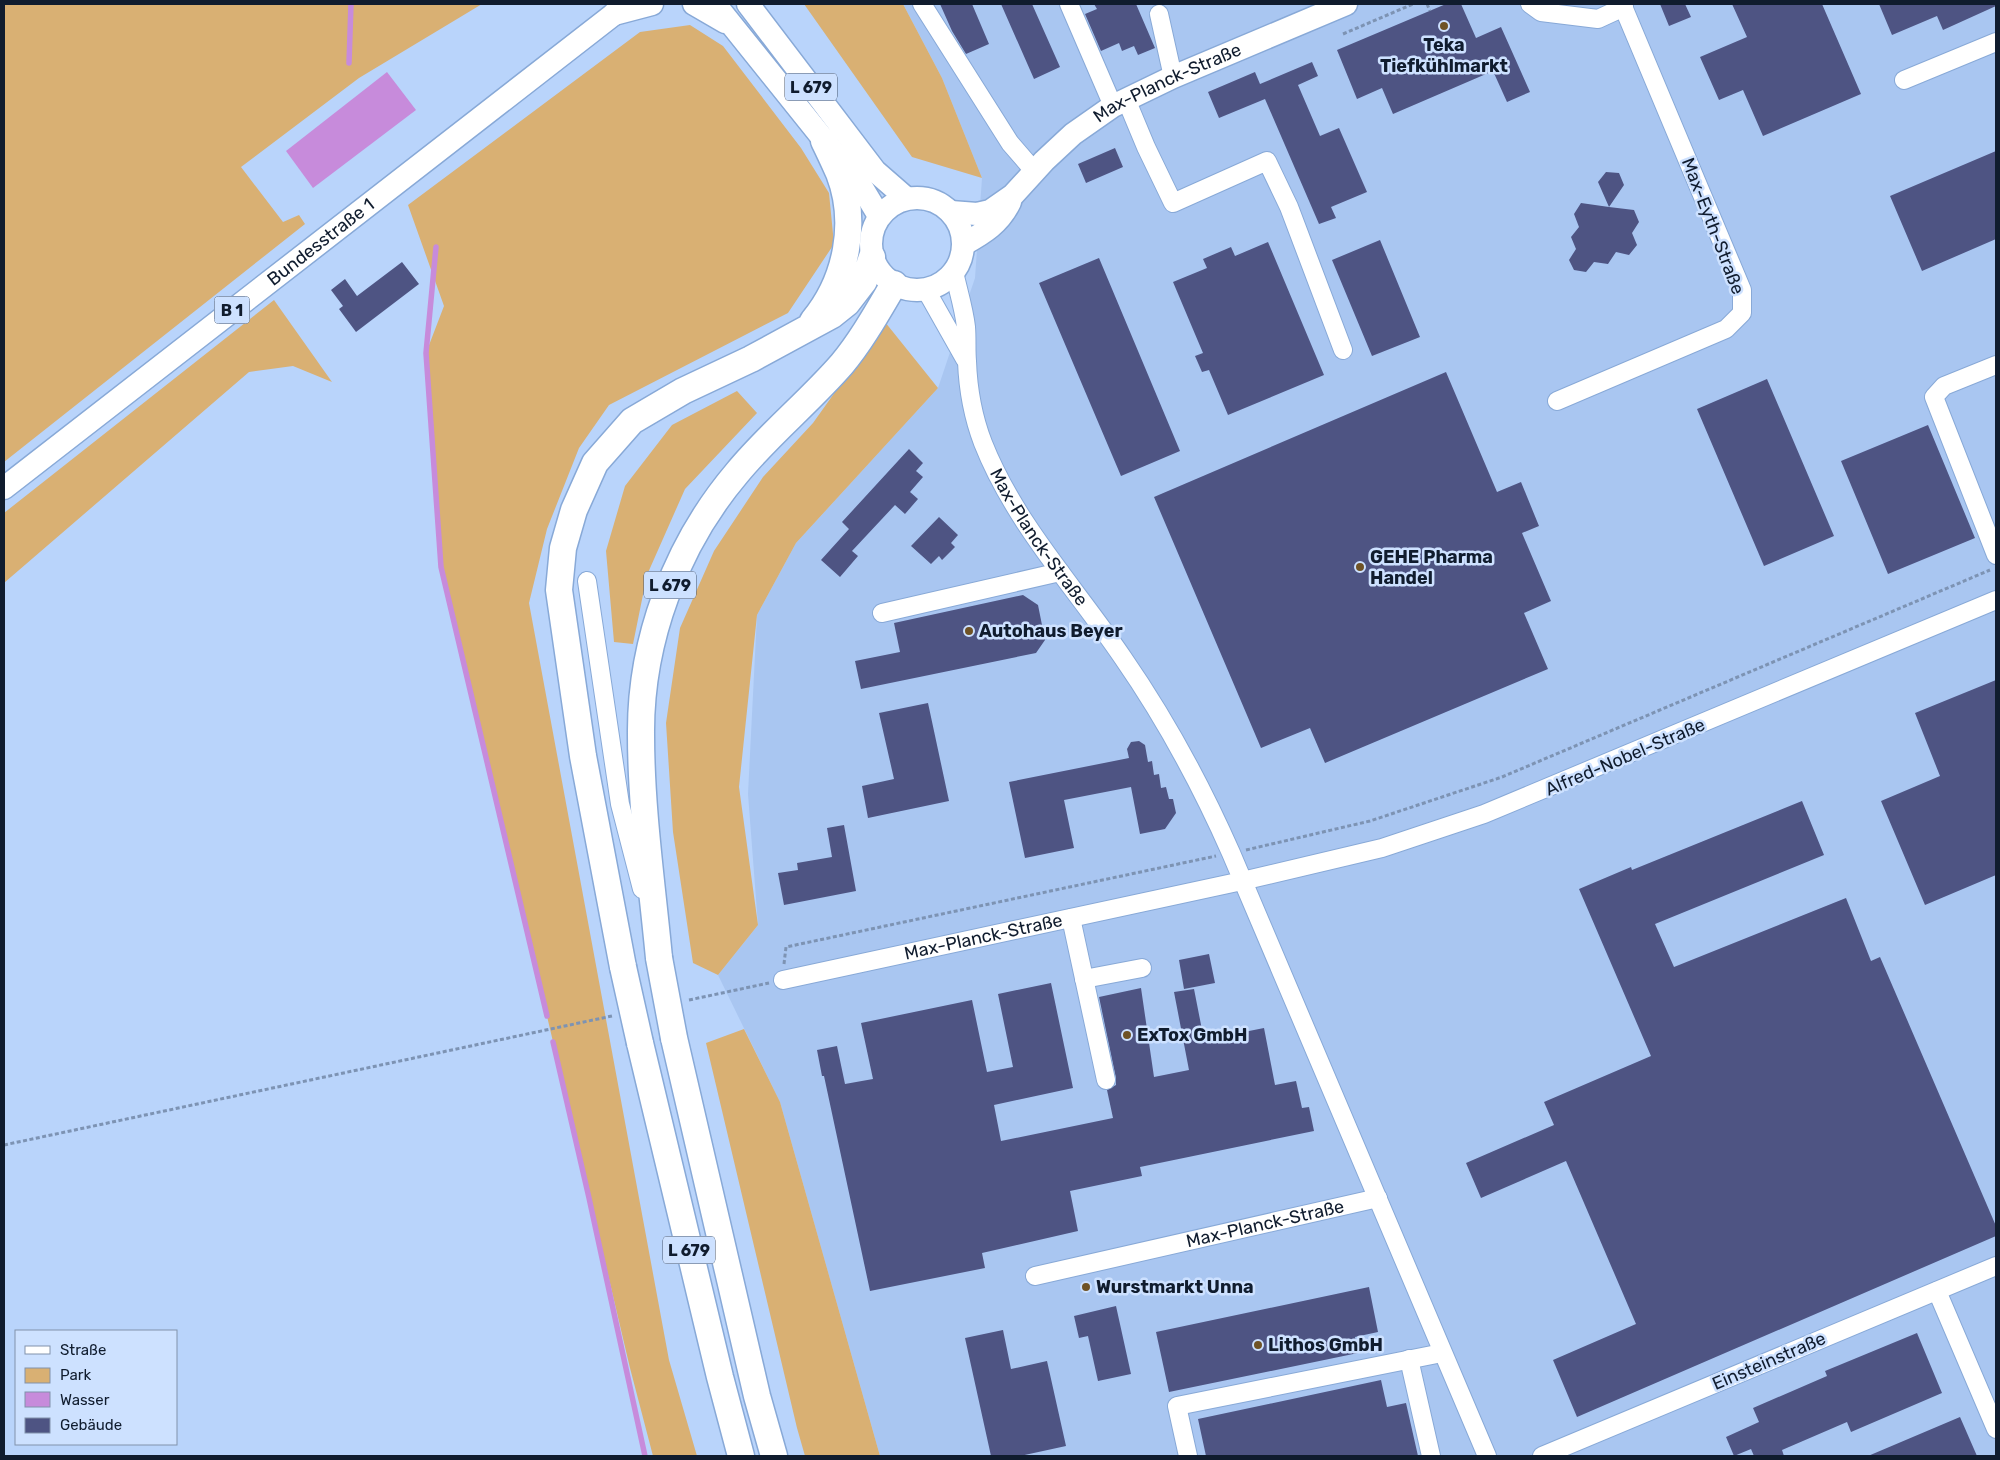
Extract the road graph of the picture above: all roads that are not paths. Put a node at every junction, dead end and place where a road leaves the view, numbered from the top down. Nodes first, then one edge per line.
1 (652, 4) edge
2 (694, 4) edge
3 (714, 4) edge
4 (748, 4) edge
5 (922, 4) edge
6 (1070, 4) edge
7 (1346, 4) edge
8 (1530, 4) edge
9 (1623, 5) edge
10 (620, 9) edge
11 (1158, 14) dead end
12 (735, 28) junction
13 (1996, 42) edge
14 (1173, 77) junction
15 (1904, 80) dead end
16 (1120, 102) junction
17 (824, 141) junction
18 (1035, 172) junction
19 (1013, 195) junction
20 (906, 198) junction
21 (951, 212) junction
22 (879, 216) junction
23 (964, 244) junction
24 (872, 256) junction
25 (954, 272) junction
26 (894, 284) junction
27 (926, 290) junction
28 (806, 329) junction
29 (1343, 350) dead end
30 (967, 362) junction
31 (1996, 365) edge
32 (1557, 401) dead end
33 (4, 488) edge
34 (1996, 555) edge
35 (1060, 572) junction
36 (587, 581) dead end
37 (1996, 600) edge
38 (882, 613) dead end
39 (1242, 881) junction
40 (1071, 918) junction
41 (659, 956) junction
42 (1142, 968) dead end
43 (1084, 979) junction
44 (783, 980) road end
45 (1106, 1080) dead end
46 (1378, 1198) junction
47 (1996, 1266) edge
48 (1035, 1276) dead end
49 (1937, 1291) junction
50 (1442, 1353) junction
51 (1409, 1359) junction
52 (1996, 1428) edge
53 (741, 1456) edge
54 (774, 1456) edge
55 (1188, 1456) edge
56 (1431, 1456) edge
57 (1487, 1456) edge
58 (1542, 1456) edge

1 - 10 main road, B 1
2 - 12 main road
3 - 12 main road, L 679
4 - 20 main road, L 679
5 - 18 street
6 - 16 street
7 - 14 main road, Max-Planck-Straße
8 - 9 street
9 - 32 street, Max-Eyth-Straße
10 - 33 main road, Bundesstraße 1 / B 1
11 - 14 street
12 - 17 main road, L 679
13 - 15 street
14 - 16 main road, Max-Planck-Straße
16 - 18 main road, Max-Planck-Straße
16 - 29 street
17 - 22 main road, L 679
17 - 28 highway, L 679
18 - 19 main road, Max-Planck-Straße
19 - 21 main road, Max-Planck-Straße
19 - 23 main road, Max-Planck-Straße
20 - 21 main road
20 - 22 main road
21 - 23 main road
22 - 24 main road
23 - 25 main road
24 - 26 main road
24 - 28 highway, L 679
25 - 27 main road
25 - 30 street, Max-Planck-Straße
26 - 27 main road
26 - 41 highway, L 679
27 - 30 street, Max-Planck-Straße
28 - 53 highway, L 679, bridge
30 - 35 street, Max-Planck-Straße
31 - 34 street
35 - 38 street
35 - 39 street, Max-Planck-Straße
36 - 41 street
37 - 39 street, Alfred-Nobel-Straße
39 - 40 street, Max-Planck-Straße
39 - 46 street, Max-Planck-Straße
40 - 43 street
40 - 44 street, Max-Planck-Straße
41 - 54 highway, L 679, bridge
42 - 43 street
43 - 45 street
46 - 48 street, Max-Planck-Straße
46 - 50 street, Max-Planck-Straße
47 - 49 street, Einsteinstraße
49 - 52 street
49 - 58 street, Einsteinstraße
50 - 51 street
50 - 57 street, Max-Planck-Straße
51 - 55 street
51 - 56 street

